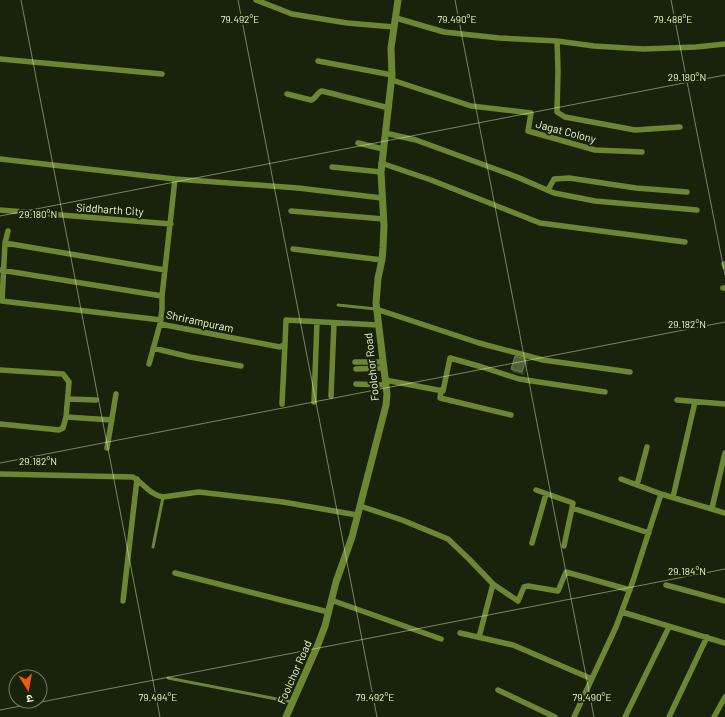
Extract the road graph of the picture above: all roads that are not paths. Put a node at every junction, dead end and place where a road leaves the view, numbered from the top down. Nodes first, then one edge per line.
1 (256, 0) edge
2 (398, 0) edge
3 (396, 18) junction
4 (394, 28) junction
5 (557, 41) junction
6 (725, 44) edge
7 (0, 59) edge
8 (318, 61) dead end
9 (162, 74) dead end
10 (392, 78) junction
11 (287, 94) dead end
12 (389, 108) junction
13 (680, 127) dead end
14 (385, 133) junction
15 (358, 143) dead end
16 (383, 148) junction
17 (642, 152) dead end
18 (0, 159) edge
19 (382, 163) junction
20 (332, 167) dead end
21 (381, 172) junction
22 (175, 179) junction
23 (548, 190) junction
24 (688, 192) dead end
25 (382, 198) junction
26 (0, 210) edge
27 (697, 210) dead end
28 (291, 211) dead end
29 (383, 218) junction
30 (171, 224) junction
31 (8, 231) dead end
32 (685, 242) dead end
33 (5, 243) junction
34 (292, 248) dead end
35 (382, 260) junction
36 (2, 270) edge
37 (166, 270) junction
38 (162, 296) junction
39 (338, 305) dead end
40 (376, 309) junction
41 (160, 322) junction
42 (317, 322) junction
43 (334, 323) junction
44 (378, 325) junction
45 (285, 344) junction
46 (153, 348) junction
47 (354, 362) dead end
48 (149, 364) dead end
49 (383, 365) junction
50 (241, 366) dead end
51 (356, 369) dead end
52 (0, 370) edge
53 (630, 372) dead end
54 (386, 383) junction
55 (356, 384) dead end
56 (441, 390) junction
57 (605, 392) dead end
58 (116, 394) dead end
59 (331, 396) dead end
60 (68, 399) junction
61 (96, 400) dead end
62 (677, 400) dead end
63 (314, 402) dead end
64 (696, 402) junction
65 (282, 404) dead end
66 (725, 404) edge
67 (511, 415) dead end
68 (66, 418) junction
69 (112, 420) junction
70 (0, 424) edge
71 (647, 447) dead end
72 (107, 448) dead end
73 (725, 453) edge
74 (0, 474) edge
75 (137, 479) junction
76 (621, 479) dead end
77 (638, 485) junction
78 (536, 490) dead end
79 (546, 494) junction
80 (662, 494) junction
81 (163, 497) junction
82 (672, 497) junction
83 (360, 506) junction
84 (572, 508) junction
85 (712, 508) junction
86 (725, 513) edge
87 (357, 515) junction
88 (649, 532) junction
89 (532, 543) dead end
90 (564, 546) dead end
91 (153, 547) dead end
92 (174, 573) dead end
93 (492, 584) junction
94 (666, 585) dead end
95 (630, 590) junction
96 (332, 600) junction
97 (123, 601) dead end
98 (725, 601) edge
99 (328, 612) junction
100 (622, 612) junction
101 (669, 627) junction
102 (460, 632) dead end
103 (479, 637) junction
104 (707, 637) junction
105 (441, 639) dead end
106 (725, 643) edge
107 (168, 678) dead end
108 (592, 679) junction
109 (498, 690) dead end
110 (725, 696) edge
111 (292, 702) junction
112 (286, 717) edge
113 (555, 717) edge
114 (574, 717) edge
115 (625, 717) edge
116 (669, 717) edge
117 (714, 717) edge

1 - 4 street
2 - 3 street, Foolchor Road
3 - 4 street, Foolchor Road
3 - 5 street
4 - 10 street, Foolchor Road
5 - 6 street
5 - 13 street
7 - 9 street
8 - 10 street
10 - 12 street, Foolchor Road
10 - 17 street, Jagat Colony
11 - 12 street
12 - 14 street, Foolchor Road
14 - 16 street, Foolchor Road
14 - 23 street
15 - 16 street
16 - 19 street, Foolchor Road
18 - 22 street
19 - 21 street, Foolchor Road
19 - 32 street
20 - 21 street
21 - 25 street, Foolchor Road
22 - 25 street
22 - 30 street
23 - 24 street
23 - 27 street
25 - 29 street, Foolchor Road
26 - 30 street, Siddharth City
28 - 29 street
29 - 35 street, Foolchor Road
30 - 37 street
31 - 33 street
33 - 36 street
33 - 37 street
34 - 35 street
35 - 40 street, Foolchor Road
36 - 38 street, Shrirampuram
36 - 41 street
37 - 38 street
38 - 41 street, Shrirampuram
39 - 40 lane
40 - 44 street, Foolchor Road
40 - 53 street
41 - 45 street, Shrirampuram
41 - 46 street
42 - 43 street
42 - 45 street
42 - 63 street
43 - 44 street
43 - 59 street
44 - 49 street, Foolchor Road
45 - 65 street
46 - 48 street
46 - 50 street
47 - 49 street
49 - 51 street
49 - 54 street, Foolchor Road
52 - 60 street
54 - 55 street
54 - 56 street
54 - 83 street, Foolchor Road
56 - 57 street
56 - 67 street
58 - 69 street
60 - 61 street
60 - 68 street
62 - 64 street
64 - 66 street
64 - 82 street
68 - 69 street
68 - 70 street
69 - 72 street
71 - 77 street
73 - 85 street
74 - 75 street
75 - 81 street
75 - 97 street
76 - 77 street
77 - 80 street
78 - 79 street
79 - 84 street
79 - 89 street
80 - 82 street
80 - 88 street
81 - 87 street
81 - 91 lane
82 - 85 street
83 - 87 street, Foolchor Road
83 - 93 street
84 - 88 street
84 - 90 street
85 - 86 street
87 - 96 street, Foolchor Road
88 - 95 street
92 - 99 street
93 - 95 street
93 - 103 street
94 - 98 street
95 - 100 street
96 - 99 street, Foolchor Road
96 - 105 street
99 - 111 street, Foolchor Road
100 - 101 street
100 - 108 street
101 - 104 street
101 - 115 street
102 - 103 street
103 - 108 street
104 - 106 street
104 - 116 street
107 - 111 lane
108 - 114 street
109 - 113 street
110 - 117 street
111 - 112 street, Foolchor Road

